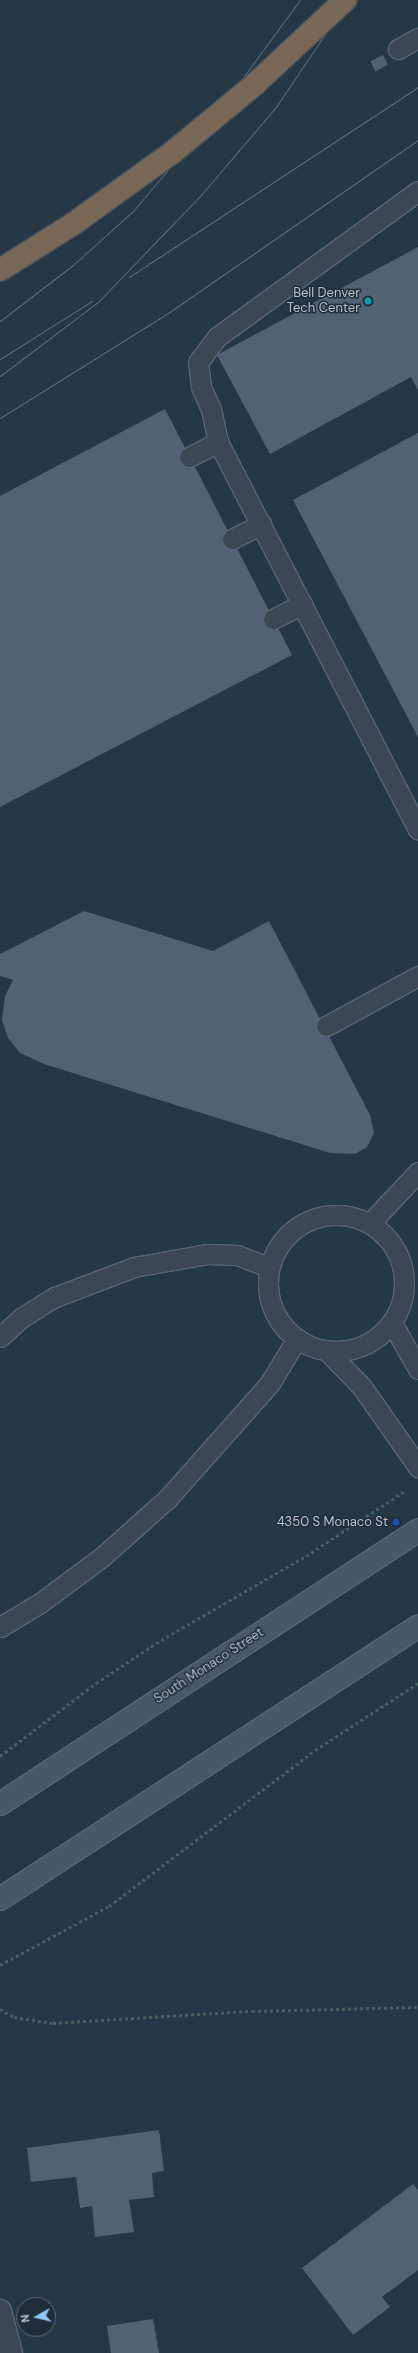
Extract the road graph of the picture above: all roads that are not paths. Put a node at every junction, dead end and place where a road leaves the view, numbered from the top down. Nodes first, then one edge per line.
1 (345, 0) edge
2 (418, 38) edge
3 (398, 49) dead end
4 (418, 191) edge
5 (0, 270) edge
6 (218, 442) junction
7 (189, 457) dead end
8 (261, 524) junction
9 (232, 539) dead end
10 (302, 604) junction
11 (273, 619) dead end
12 (418, 829) edge
13 (418, 976) edge
14 (326, 1026) dead end
15 (418, 1172) edge
16 (370, 1223) junction
17 (269, 1267) junction
18 (392, 1323) junction
19 (0, 1337) edge
20 (296, 1340) junction
21 (328, 1352) junction
22 (418, 1369) edge
23 (418, 1467) edge
24 (418, 1530) edge
25 (0, 1626) edge
26 (418, 1627) edge
27 (0, 1804) edge
28 (0, 1899) edge
29 (0, 2311) edge
30 (11, 2353) edge

1 - 5 highway, bridge
2 - 3 lane
4 - 6 lane
6 - 7 lane
6 - 8 lane
8 - 9 lane
8 - 10 lane
10 - 11 lane
10 - 12 lane
13 - 14 lane
15 - 16 lane
16 - 17 lane
16 - 18 lane
17 - 19 lane
17 - 20 lane
18 - 21 lane
18 - 22 lane
20 - 21 lane
20 - 25 lane
21 - 23 lane
24 - 27 main road, South Monaco Street
26 - 28 main road
29 - 30 street

